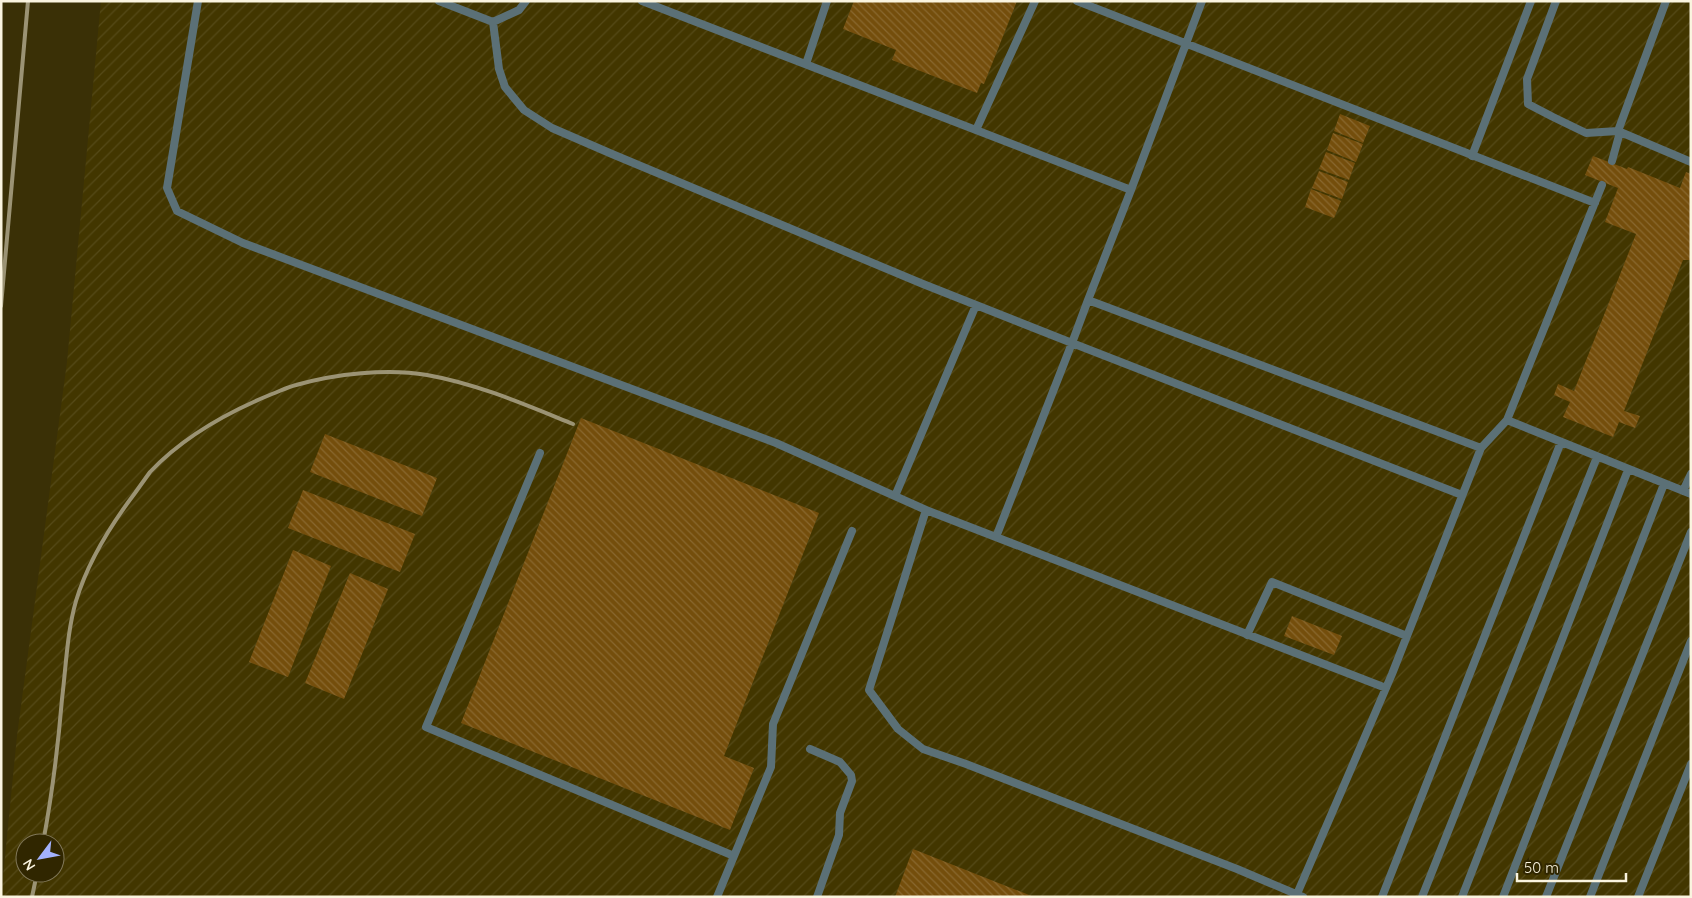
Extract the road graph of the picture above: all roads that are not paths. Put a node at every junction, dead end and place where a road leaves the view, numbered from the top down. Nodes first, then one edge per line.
1 (198, 1) edge
2 (438, 1) edge
3 (526, 1) edge
4 (642, 1) edge
5 (827, 1) edge
6 (1035, 1) edge
7 (1077, 1) edge
8 (1202, 1) edge
9 (1531, 1) edge
10 (1556, 1) edge
11 (1666, 1) edge
12 (494, 22) junction
13 (1185, 44) junction
14 (806, 64) junction
15 (976, 130) junction
16 (1619, 131) junction
17 (1472, 156) junction
18 (1612, 161) dead end
19 (1691, 162) edge
20 (1602, 185) dead end
21 (1132, 190) junction
22 (1594, 204) junction
23 (1088, 300) junction
24 (976, 305) junction
25 (1072, 343) junction
26 (1507, 420) junction
27 (1561, 442) junction
28 (1481, 448) junction
29 (540, 453) dead end
30 (1597, 457) junction
31 (1628, 470) junction
32 (1691, 474) edge
33 (1664, 484) junction
34 (1687, 493) edge
35 (1462, 495) junction
36 (895, 496) junction
37 (926, 510) junction
38 (852, 531) dead end
39 (1691, 532) edge
40 (996, 537) junction
41 (1247, 635) junction
42 (1407, 636) junction
43 (1691, 642) edge
44 (1386, 688) junction
45 (810, 750) dead end
46 (1691, 764) edge
47 (734, 856) junction
48 (1300, 896) edge
49 (717, 897) edge
50 (817, 897) edge
51 (1382, 897) edge
52 (1422, 897) edge
53 (1462, 897) edge
54 (1503, 897) edge
55 (1546, 897) edge
56 (1590, 897) edge
57 (1638, 897) edge

1 - 36 lane
2 - 12 lane
3 - 12 lane
4 - 14 lane
5 - 14 lane
6 - 15 lane
7 - 13 lane
8 - 13 lane
9 - 17 lane
10 - 16 lane
11 - 16 lane
12 - 24 lane
13 - 17 lane
13 - 21 lane
14 - 15 lane
15 - 21 lane
16 - 18 lane
16 - 19 lane
17 - 22 lane
20 - 22 lane
21 - 23 lane
22 - 26 lane
23 - 25 lane
23 - 28 lane
24 - 25 lane
24 - 36 lane
25 - 35 lane
25 - 40 lane
26 - 27 lane
26 - 28 lane
27 - 30 lane
27 - 51 lane
28 - 35 lane
29 - 47 lane
30 - 31 lane
30 - 52 lane
31 - 33 lane
31 - 53 lane
32 - 34 lane
33 - 34 lane
33 - 54 lane
35 - 42 lane
36 - 37 lane
37 - 40 lane
37 - 48 lane
38 - 47 lane
39 - 55 lane
40 - 41 lane
41 - 42 lane
41 - 44 lane
42 - 44 lane
43 - 56 lane
44 - 48 lane
45 - 50 lane
46 - 57 lane
47 - 49 lane

